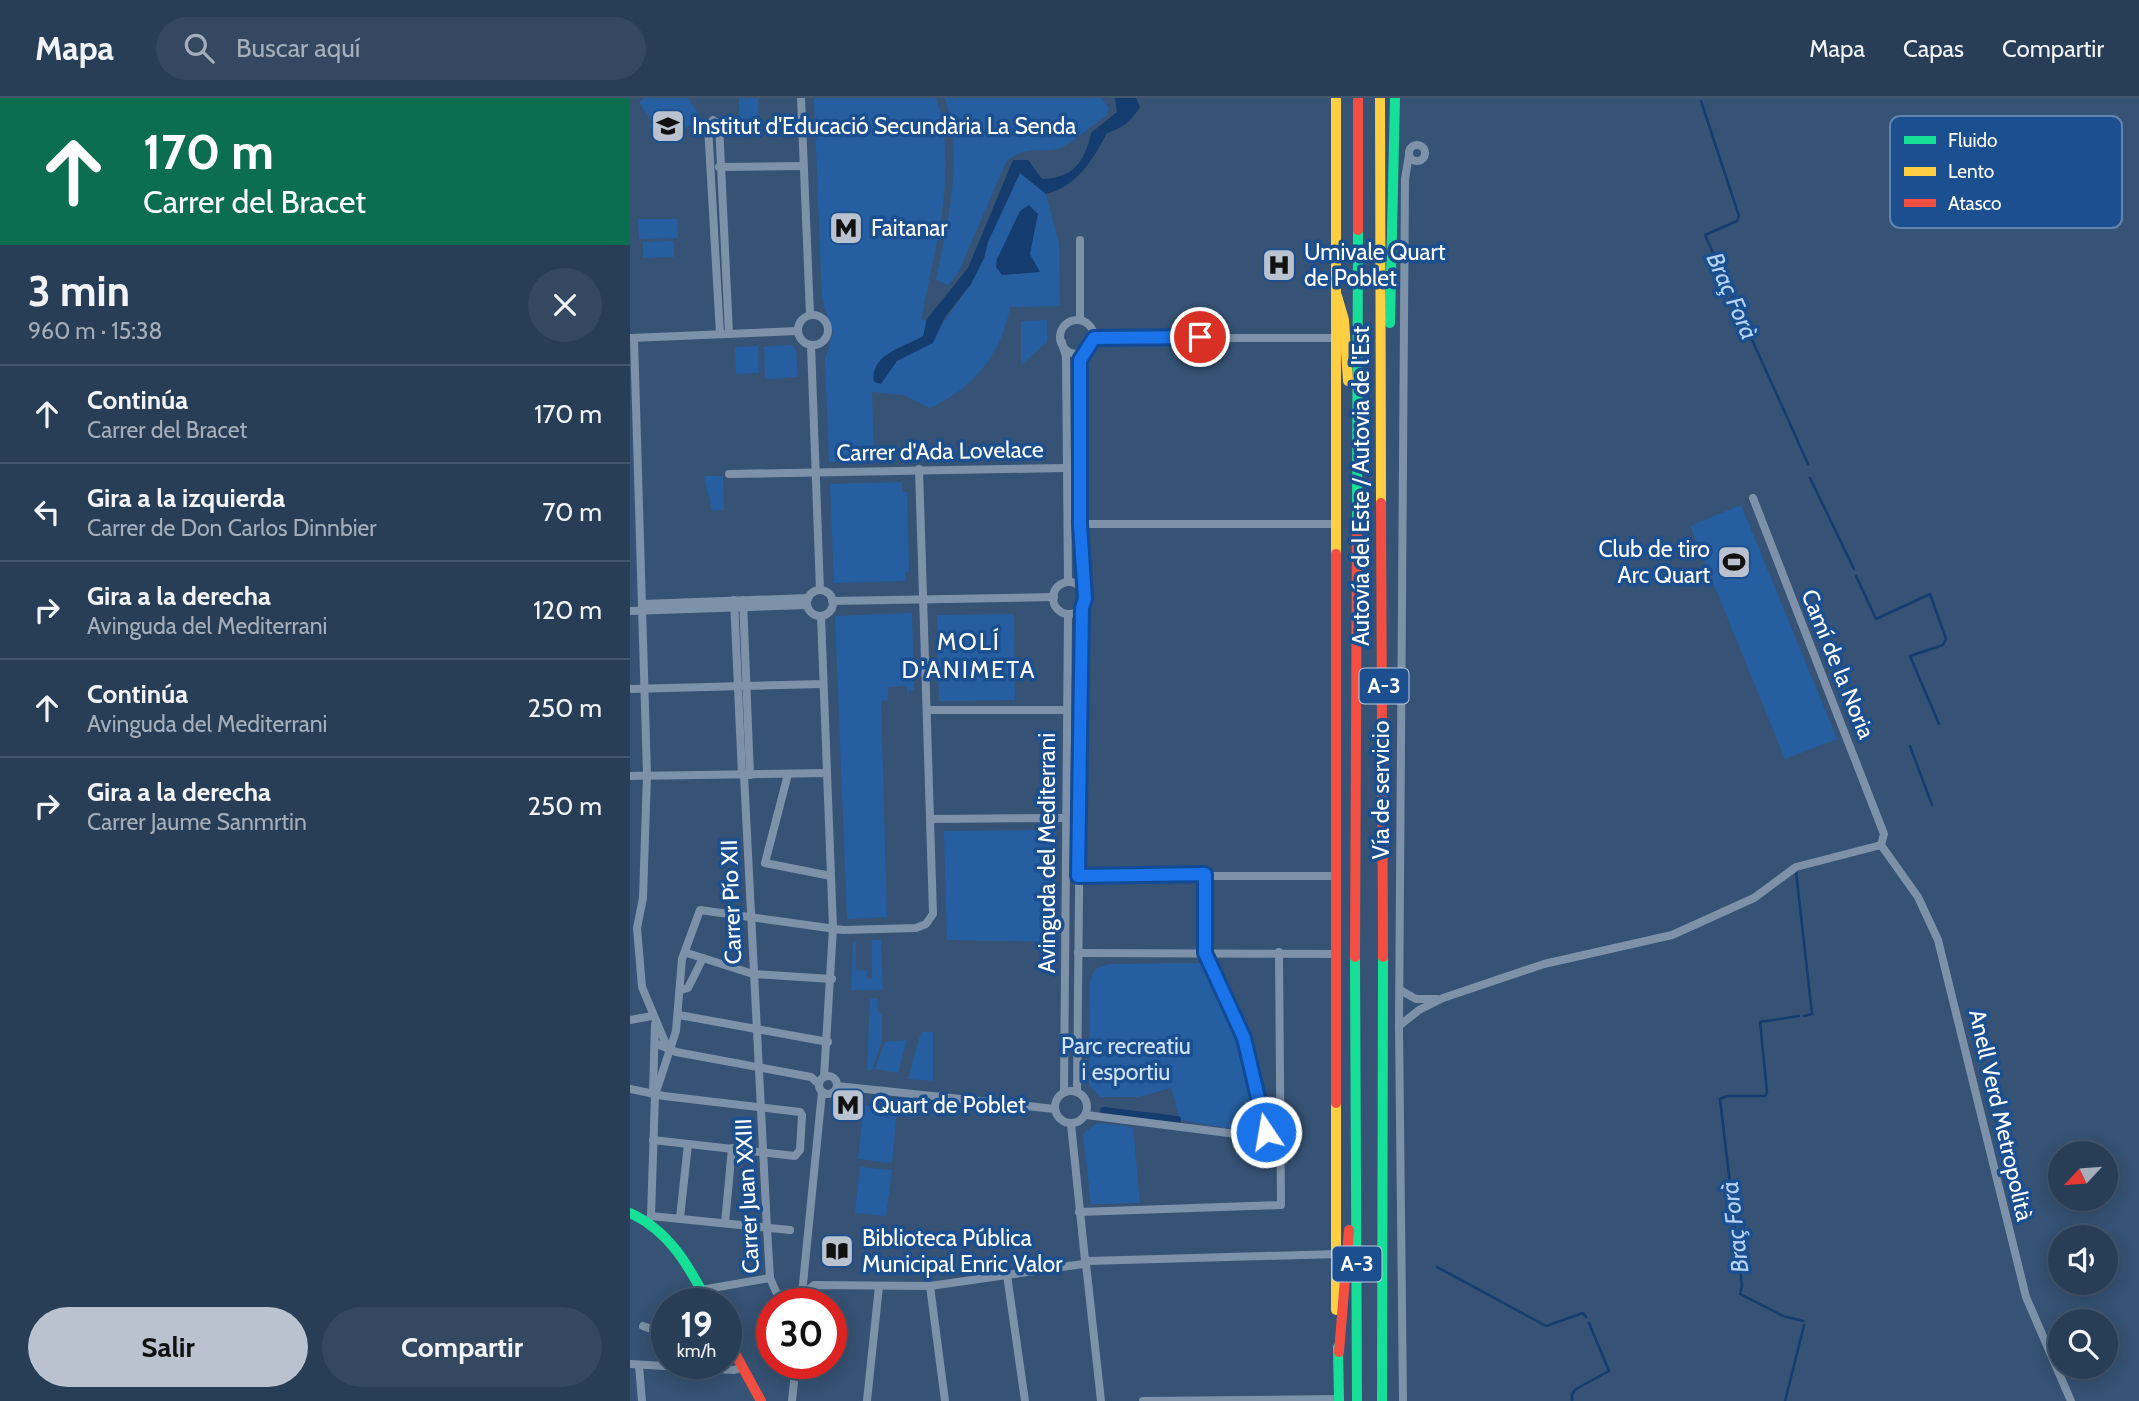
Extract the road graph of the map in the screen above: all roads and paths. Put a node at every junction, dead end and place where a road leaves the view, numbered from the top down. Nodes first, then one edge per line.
1 (801, 98) edge
2 (1336, 98) edge
3 (1358, 98) edge
4 (1380, 98) edge
5 (1395, 98) edge
6 (1412, 158) dead end
7 (803, 166) junction
8 (721, 167) junction
9 (710, 168) junction
10 (1080, 240) dead end
11 (1337, 296) junction
12 (810, 315) junction
13 (1080, 320) junction
14 (797, 331) junction
15 (724, 334) junction
16 (632, 338) edge
17 (1094, 338) junction
18 (1337, 338) junction
19 (1062, 342) junction
20 (811, 345) junction
21 (1084, 352) junction
22 (1384, 415) junction
23 (1065, 468) junction
24 (919, 469) junction
25 (816, 473) junction
26 (729, 474) dead end
27 (1753, 498) dead end
28 (1356, 502) junction
29 (1080, 524) junction
30 (1337, 524) junction
31 (1068, 582) junction
32 (820, 590) junction
33 (1083, 590) junction
34 (1054, 597) junction
35 (922, 598) junction
36 (807, 601) junction
37 (832, 601) junction
38 (738, 603) junction
39 (642, 608) junction
40 (1082, 608) junction
41 (630, 611) edge
42 (1068, 614) junction
43 (821, 616) junction
44 (824, 684) junction
45 (742, 688) junction
46 (643, 689) junction
47 (630, 690) edge
48 (927, 710) junction
49 (1065, 710) junction
50 (827, 773) junction
51 (788, 774) junction
52 (647, 775) junction
53 (745, 775) junction
54 (630, 776) edge
55 (1067, 818) junction
56 (930, 819) junction
57 (1881, 845) junction
58 (1205, 874) junction
59 (831, 876) junction
60 (1078, 876) junction
61 (1337, 876) junction
62 (751, 916) junction
63 (833, 928) junction
64 (1279, 952) junction
65 (687, 953) junction
66 (1078, 953) junction
67 (1205, 953) junction
68 (1337, 954) junction
69 (703, 958) junction
70 (753, 974) junction
71 (832, 979) junction
72 (681, 990) junction
73 (1399, 990) junction
74 (1443, 998) junction
75 (679, 1015) junction
76 (630, 1020) edge
77 (654, 1020) junction
78 (1399, 1026) junction
79 (758, 1028) junction
80 (828, 1042) junction
81 (655, 1043) junction
82 (668, 1049) junction
83 (761, 1067) junction
84 (822, 1084) junction
85 (837, 1086) junction
86 (630, 1089) edge
87 (1064, 1092) junction
88 (1077, 1092) junction
89 (654, 1095) junction
90 (761, 1108) junction
91 (1055, 1109) junction
92 (1086, 1115) junction
93 (1071, 1124) junction
94 (1355, 1128) junction
95 (653, 1140) junction
96 (688, 1144) junction
97 (732, 1148) junction
98 (763, 1152) junction
99 (1079, 1212) junction
100 (630, 1213) edge
101 (648, 1218) junction
102 (680, 1218) junction
103 (725, 1223) junction
104 (767, 1228) junction
105 (790, 1230) dead end
106 (1337, 1254) junction
107 (1085, 1262) junction
108 (1007, 1275) junction
109 (770, 1278) junction
110 (879, 1286) junction
111 (930, 1286) junction
112 (700, 1288) edge
113 (712, 1288) edge
114 (774, 1288) edge
115 (803, 1288) edge
116 (810, 1288) edge
117 (1383, 1315) junction
118 (643, 1326) dead end
119 (651, 1328) edge
120 (1339, 1352) junction
121 (635, 1365) edge
122 (743, 1367) joint
123 (794, 1379) edge
124 (1215, 1400) edge
125 (1339, 1400) edge
126 (642, 1401) edge
127 (761, 1401) edge
128 (792, 1401) edge
129 (867, 1401) edge
130 (945, 1401) edge
131 (1025, 1401) edge
132 (1101, 1401) edge
133 (1143, 1401) edge
134 (1357, 1401) edge
135 (1382, 1401) edge
136 (1389, 1401) edge
137 (1403, 1401) edge
138 (2071, 1401) edge

1 - 7 street
2 - 11 main road
3 - 28 main road, Autovía del Este / Autovia de l'Est / A-3
4 - 22 main road, Autovía del Este / Autovia de l'Est / A-3
5 - 22 main road
6 - 73 street, Vía de servicio
7 - 8 street
7 - 12 street
8 - 9 street
8 - 9 street
8 - 15 street
9 - 15 street
10 - 13 street
11 - 18 main road
11 - 28 main road
12 - 14 street
12 - 20 street
13 - 17 street
13 - 19 street
14 - 15 street
14 - 20 street
15 - 16 street
16 - 39 street
17 - 18 street
17 - 21 street
18 - 30 main road
19 - 21 street
19 - 23 street
20 - 25 street
21 - 29 street
22 - 117 main road, Autovía del Este / Autovia de l'Est / A-3
23 - 24 street, Carrer d'Ada Lovelace
23 - 31 street
24 - 25 street, Carrer d'Ada Lovelace
24 - 35 street
25 - 26 street, Carrer d'Ada Lovelace
25 - 32 street
27 - 57 street, Camí de la Noria
28 - 94 main road, Autovía del Este / Autovia de l'Est / A-3
29 - 30 street
29 - 33 street
30 - 61 main road
31 - 33 street
31 - 34 street
32 - 36 street
32 - 37 street
33 - 40 street
34 - 35 street
34 - 42 street
35 - 37 street
35 - 48 street
36 - 38 street
36 - 43 street
37 - 43 street
38 - 39 street
38 - 45 street, Carrer Pío XII
39 - 41 street
39 - 46 street
40 - 42 street
40 - 60 street, Avinguda del Mediterrani
42 - 49 street, Avinguda del Mediterrani
43 - 44 street
44 - 45 street
44 - 50 street
45 - 46 street
45 - 53 street, Carrer Pío XII
46 - 47 street
46 - 52 street
48 - 49 street
48 - 56 street
49 - 55 street, Avinguda del Mediterrani
50 - 51 street
50 - 59 street
51 - 53 street
51 - 59 street
52 - 53 street
52 - 54 street
52 - 77 street
53 - 62 street, Carrer Pío XII
55 - 56 street
55 - 87 street, Avinguda del Mediterrani
56 - 63 street
57 - 74 street
57 - 138 street, Anell Verd Metropolità
58 - 60 street
58 - 61 street
58 - 67 street
59 - 63 street
60 - 66 street, Avinguda del Mediterrani
61 - 68 main road
62 - 63 street
62 - 65 street
62 - 70 street, Carrer Pío XII
63 - 71 street
64 - 67 street
64 - 68 street
64 - 99 street
65 - 69 street
65 - 72 street
66 - 67 street
66 - 88 street, Avinguda del Mediterrani
67 - 92 street
68 - 106 main road
69 - 70 street
69 - 72 street
70 - 71 street
70 - 79 street, Carrer Pío XII
71 - 80 street
72 - 75 street
73 - 74 street
73 - 78 street, Vía de servicio
74 - 78 street
75 - 79 street
75 - 82 street
76 - 77 street
77 - 81 street
77 - 82 street
78 - 137 street, Vía de servicio
79 - 80 street
79 - 83 street, Carrer Pío XII
80 - 84 street
81 - 82 street
81 - 89 street
82 - 83 street
82 - 89 street
83 - 84 street
83 - 90 street, Carrer Juan XXIII
84 - 85 street
84 - 85 street
84 - 115 street
85 - 91 street
86 - 89 street
87 - 88 street
87 - 91 street
88 - 92 street
89 - 90 street
89 - 95 street
90 - 98 street, Carrer Juan XXIII
90 - 98 street
91 - 93 street
92 - 93 street
93 - 99 street
94 - 120 main road
94 - 134 main road, Autovía del Este / Autovia de l'Est / A-3
95 - 96 street
95 - 101 street
96 - 97 street
96 - 102 street
97 - 98 street
97 - 103 street
98 - 104 street, Carrer Juan XXIII
99 - 107 street
100 - 101 main road
101 - 102 street
101 - 112 main road
102 - 103 street
103 - 104 street
104 - 105 street
104 - 109 street, Carrer Juan XXIII
106 - 107 street
106 - 120 main road
107 - 108 street
107 - 132 street
108 - 111 street
108 - 131 street
109 - 113 street
109 - 114 street, Carrer Juan XXIII
110 - 111 street
110 - 116 street
110 - 129 street
111 - 130 street
117 - 135 main road, Autovía del Este / Autovia de l'Est / A-3
117 - 136 main road
118 - 119 street
120 - 125 main road
121 - 122 street
121 - 126 street
122 - 127 main road
123 - 128 street
124 - 125 street
124 - 133 street

